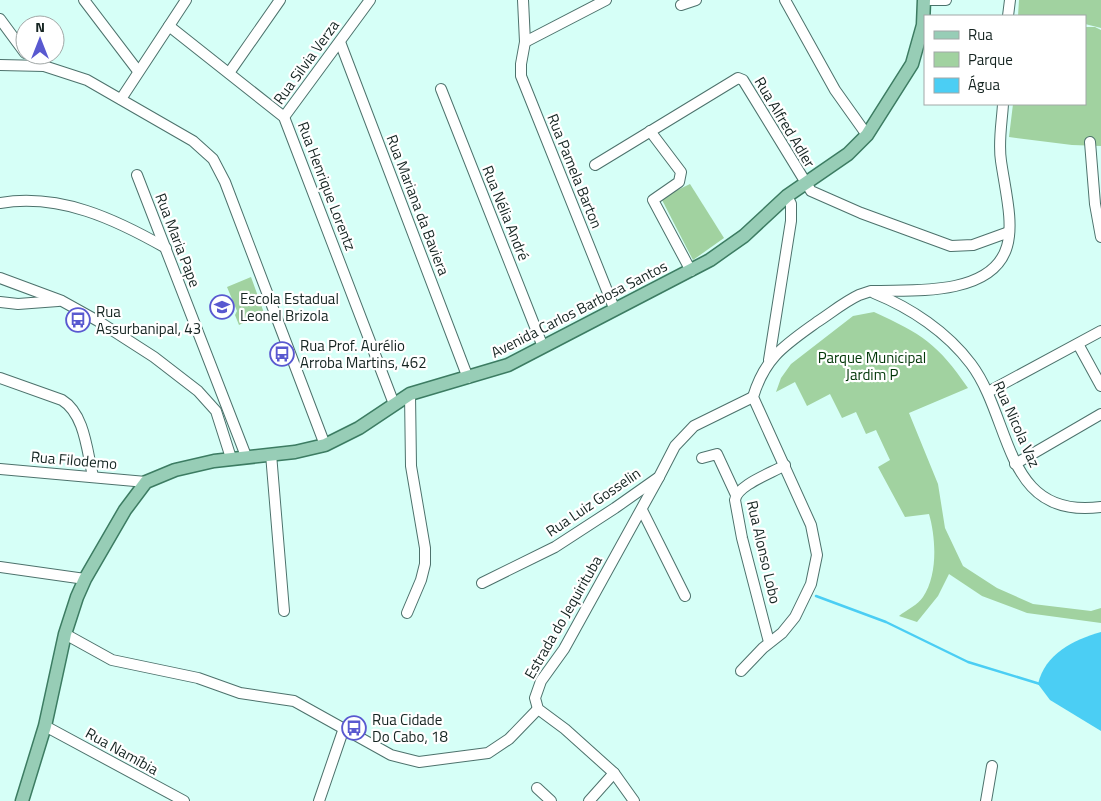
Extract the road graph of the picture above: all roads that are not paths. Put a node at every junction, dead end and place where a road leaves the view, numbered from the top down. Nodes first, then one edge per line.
1 (84, 0) edge
2 (280, 0) edge
3 (370, 0) edge
4 (523, 0) edge
5 (606, 0) edge
6 (696, 0) edge
7 (785, 0) edge
8 (924, 0) edge
9 (928, 0) edge
10 (946, 0) edge
11 (1010, 0) edge
12 (182, 2) edge
13 (681, 5) dead end
14 (1008, 15) edge
15 (0, 19) edge
16 (169, 26) junction
17 (15, 41) edge
18 (340, 42) junction
19 (525, 42) junction
20 (15, 61) edge
21 (0, 65) edge
22 (47, 65) edge
23 (138, 71) junction
24 (230, 73) junction
25 (441, 89) dead end
26 (121, 98) junction
27 (1003, 105) edge
28 (284, 118) junction
29 (650, 131) junction
30 (867, 135) junction
31 (1090, 142) dead end
32 (595, 165) dead end
33 (137, 175) dead end
34 (806, 183) junction
35 (788, 196) junction
36 (0, 203) edge
37 (1009, 232) junction
38 (1101, 237) edge
39 (166, 248) junction
40 (691, 272) junction
41 (0, 278) edge
42 (871, 291) junction
43 (62, 301) junction
44 (0, 302) edge
45 (614, 308) junction
46 (1101, 331) edge
47 (1078, 344) junction
48 (543, 348) junction
49 (769, 362) junction
50 (0, 378) edge
51 (468, 378) junction
52 (1101, 386) edge
53 (220, 392) junction
54 (988, 392) junction
55 (410, 394) junction
56 (753, 396) junction
57 (211, 403) junction
58 (394, 404) junction
59 (1101, 414) edge
60 (324, 445) junction
61 (271, 454) junction
62 (246, 456) junction
63 (231, 458) junction
64 (702, 458) dead end
65 (1015, 464) junction
66 (785, 466) junction
67 (0, 469) edge
68 (93, 476) junction
69 (659, 478) junction
70 (146, 482) junction
71 (736, 495) junction
72 (1101, 507) edge
73 (642, 510) junction
74 (1, 570) edge
75 (85, 579) junction
76 (482, 583) dead end
77 (685, 596) dead end
78 (284, 611) dead end
79 (407, 613) dead end
80 (66, 634) junction
81 (766, 645) junction
82 (742, 671) dead end
83 (538, 709) junction
84 (45, 726) junction
85 (344, 728) junction
86 (992, 766) dead end
87 (614, 773) junction
88 (538, 788) dead end
89 (22, 801) edge
90 (184, 801) edge
91 (319, 801) edge
92 (551, 801) edge
93 (589, 801) edge
94 (634, 801) edge
95 (986, 801) edge

1 - 23 street
2 - 24 street
3 - 18 street, Rua Silvia Verza
4 - 19 street, Rua Pamela Barton
5 - 19 street
6 - 13 street
7 - 30 street
8 - 30 main road, Avenida Carlos Barbosa Santos
9 - 10 street
11 - 14 street
12 - 16 street
15 - 17 street
16 - 23 street
16 - 24 street, Rua Henrique Lorentz
18 - 28 street, Rua Silvia Verza
18 - 51 street, Rua Mariana da Baviera
19 - 45 street, Rua Pamela Barton
20 - 21 street
22 - 26 street
23 - 26 street
24 - 28 street, Rua Henrique Lorentz
25 - 48 street, Rua Nélia André
26 - 60 street
27 - 37 street
28 - 58 street, Rua Henrique Lorentz
29 - 32 street
29 - 34 street, Rua Alfred Adler
29 - 40 street
30 - 34 main road, Avenida Carlos Barbosa Santos
31 - 38 street
33 - 39 street, Rua Maria Pape
34 - 35 main road, Avenida Carlos Barbosa Santos
34 - 37 street, Rua Alfred Adler
35 - 40 main road, Avenida Carlos Barbosa Santos
35 - 49 street
36 - 39 street
37 - 42 street
39 - 53 street, Rua Maria Pape
40 - 45 main road, Avenida Carlos Barbosa Santos
41 - 43 street
42 - 49 street
42 - 54 street, Rua Nicola Vaz
43 - 44 street
43 - 57 street
45 - 48 main road, Avenida Carlos Barbosa Santos
46 - 47 street
47 - 52 street
47 - 54 street
48 - 51 main road, Avenida Carlos Barbosa Santos
49 - 56 street
50 - 68 street
51 - 55 main road, Avenida Carlos Barbosa Santos
53 - 57 street
53 - 62 street, Rua Maria Pape
54 - 65 street, Rua Nicola Vaz
55 - 58 main road, Avenida Carlos Barbosa Santos
55 - 79 street
56 - 66 street
56 - 69 street, Rua Luiz Gosselin
57 - 63 street
58 - 60 main road, Avenida Carlos Barbosa Santos
59 - 65 street
60 - 61 main road, Avenida Carlos Barbosa Santos
61 - 62 main road, Avenida Carlos Barbosa Santos
61 - 78 street
62 - 63 main road, Avenida Carlos Barbosa Santos
63 - 70 main road, Avenida Carlos Barbosa Santos
64 - 71 street
65 - 72 street, Rua Nicola Vaz
66 - 71 street, Rua Alonso Lobo
66 - 81 street
67 - 68 street, Rua Filodemo
68 - 70 street, Rua Filodemo
69 - 73 street, Estrada do Jequirituba
69 - 76 street, Rua Luiz Gosselin
70 - 75 main road, Avenida Carlos Barbosa Santos
71 - 81 street, Rua Alonso Lobo
73 - 77 street
73 - 83 street, Estrada do Jequirituba
74 - 75 street
75 - 80 main road, Avenida Carlos Barbosa Santos
80 - 84 main road, Avenida Carlos Barbosa Santos
80 - 85 street
81 - 82 street
83 - 85 street
83 - 87 street
84 - 89 main road, Avenida Carlos Barbosa Santos
84 - 90 street, Rua Namíbia
85 - 91 street
86 - 95 street
87 - 93 street
87 - 94 street
88 - 92 street

